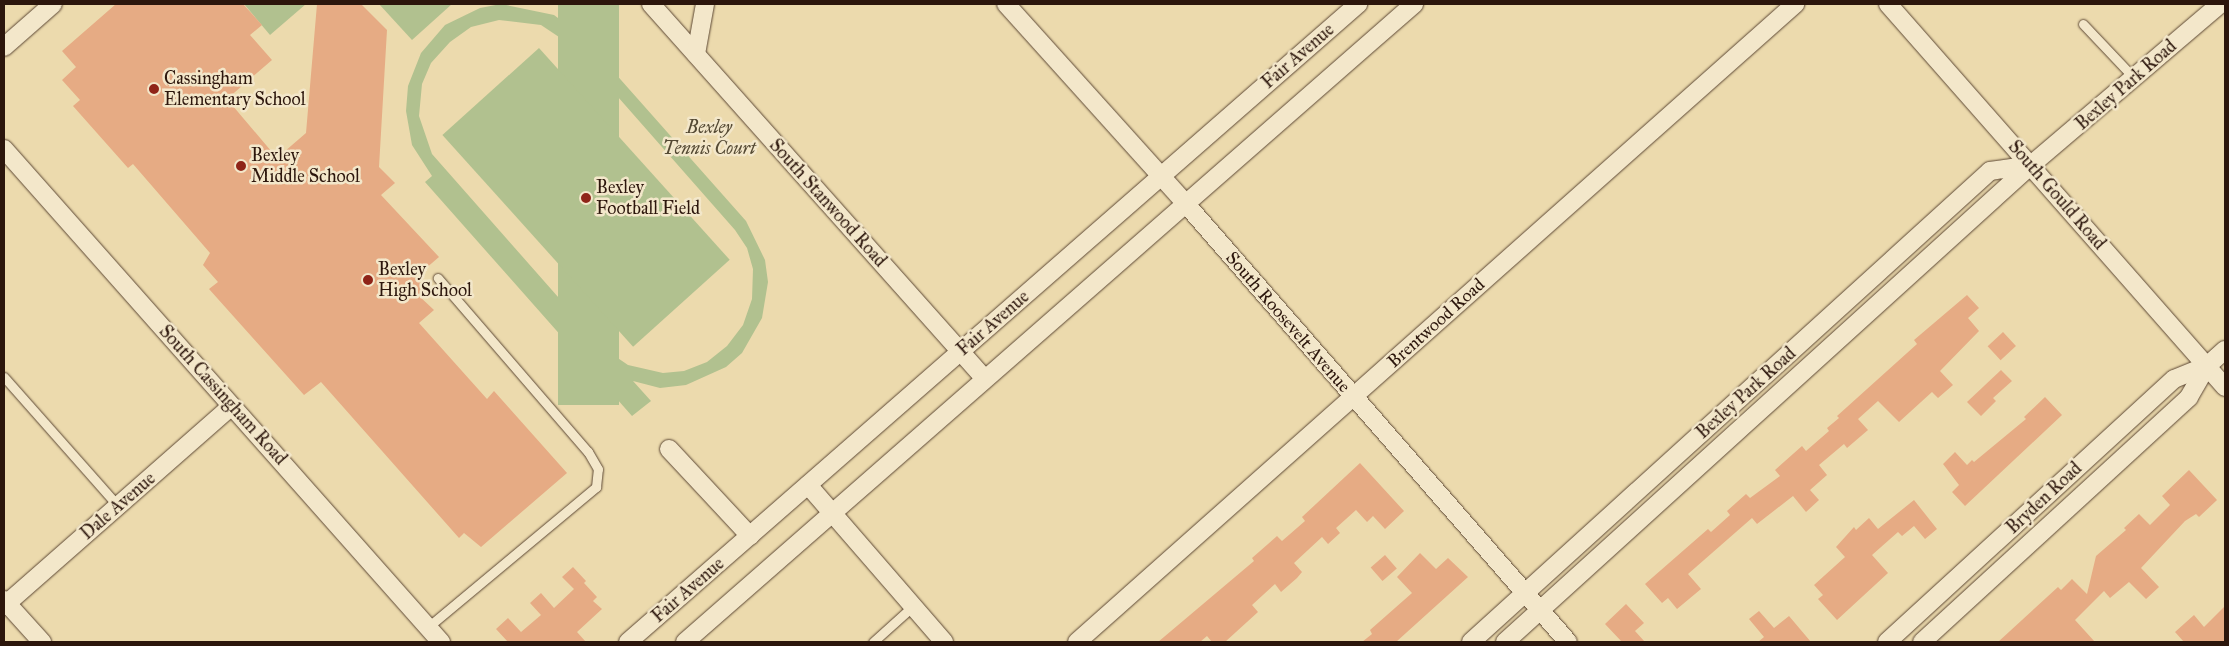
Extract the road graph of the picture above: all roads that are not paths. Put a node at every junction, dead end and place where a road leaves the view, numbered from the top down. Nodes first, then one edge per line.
1 (53, 4) edge
2 (651, 4) edge
3 (705, 4) edge
4 (1006, 4) edge
5 (1358, 4) edge
6 (1414, 4) edge
7 (1795, 4) edge
8 (1888, 4) edge
9 (2220, 4) edge
10 (2083, 24) dead end
11 (4, 47) edge
12 (696, 54) junction
13 (2134, 78) junction
14 (4, 149) edge
15 (2031, 165) junction
16 (1161, 176) junction
17 (1186, 204) junction
18 (438, 278) dead end
19 (2225, 350) edge
20 (961, 352) junction
21 (2207, 366) junction
22 (4, 377) edge
23 (985, 379) junction
24 (2225, 387) edge
25 (1353, 396) junction
26 (232, 406) junction
27 (669, 449) dead end
28 (1666, 481) junction
29 (808, 485) junction
30 (2075, 485) junction
31 (119, 507) junction
32 (832, 513) junction
33 (750, 536) junction
34 (1963, 589) junction
35 (1524, 594) junction
36 (5, 603) edge
37 (914, 606) junction
38 (1540, 611) junction
39 (428, 627) junction
40 (42, 642) edge
41 (442, 642) edge
42 (628, 642) edge
43 (685, 642) edge
44 (873, 642) edge
45 (944, 642) edge
46 (1077, 642) edge
47 (1471, 642) edge
48 (1505, 642) edge
49 (1568, 642) edge
50 (1887, 642) edge
51 (1922, 642) edge

1 - 11 street
2 - 12 street, South Stanwood Road
3 - 12 street
4 - 16 street, South Roosevelt Avenue
5 - 16 street, Fair Avenue
6 - 17 street, Fair Avenue
7 - 25 street, Brentwood Road
8 - 15 street, South Gould Road
9 - 13 street, Bexley Park Road
10 - 13 lane
12 - 20 street, South Stanwood Road
13 - 15 street, Bexley Park Road
14 - 26 street, South Cassingham Road
15 - 21 street, South Gould Road
15 - 28 street, Bexley Park Road
16 - 17 street, South Roosevelt Avenue
16 - 20 street, Fair Avenue
17 - 23 street, Fair Avenue
17 - 25 street, South Roosevelt Avenue
18 - 39 lane
19 - 21 street, Bryden Road
20 - 23 street, South Stanwood Road
20 - 29 street, Fair Avenue
21 - 24 street, South Gould Road
21 - 30 street, Bryden Road
21 - 30 street, Bryden Road
22 - 31 lane
23 - 32 street, Fair Avenue
25 - 35 street, South Roosevelt Avenue
25 - 46 street, Brentwood Road
26 - 31 street, Dale Avenue
26 - 39 street, South Cassingham Road
27 - 33 street
28 - 35 street, Bexley Park Road
28 - 38 street, Bexley Park Road
29 - 32 street
29 - 33 street, Fair Avenue
30 - 34 street, Bryden Road
30 - 34 street, Bryden Road
31 - 36 street, Dale Avenue
32 - 37 street
32 - 43 street, Fair Avenue
33 - 42 street, Fair Avenue
34 - 50 street, Bryden Road
34 - 51 street, Bryden Road
35 - 38 street, South Roosevelt Avenue
35 - 47 street, Bexley Park Road
36 - 40 street
37 - 44 lane
37 - 45 street
38 - 48 street, Bexley Park Road
38 - 49 street, South Roosevelt Avenue
39 - 41 street, South Cassingham Road

